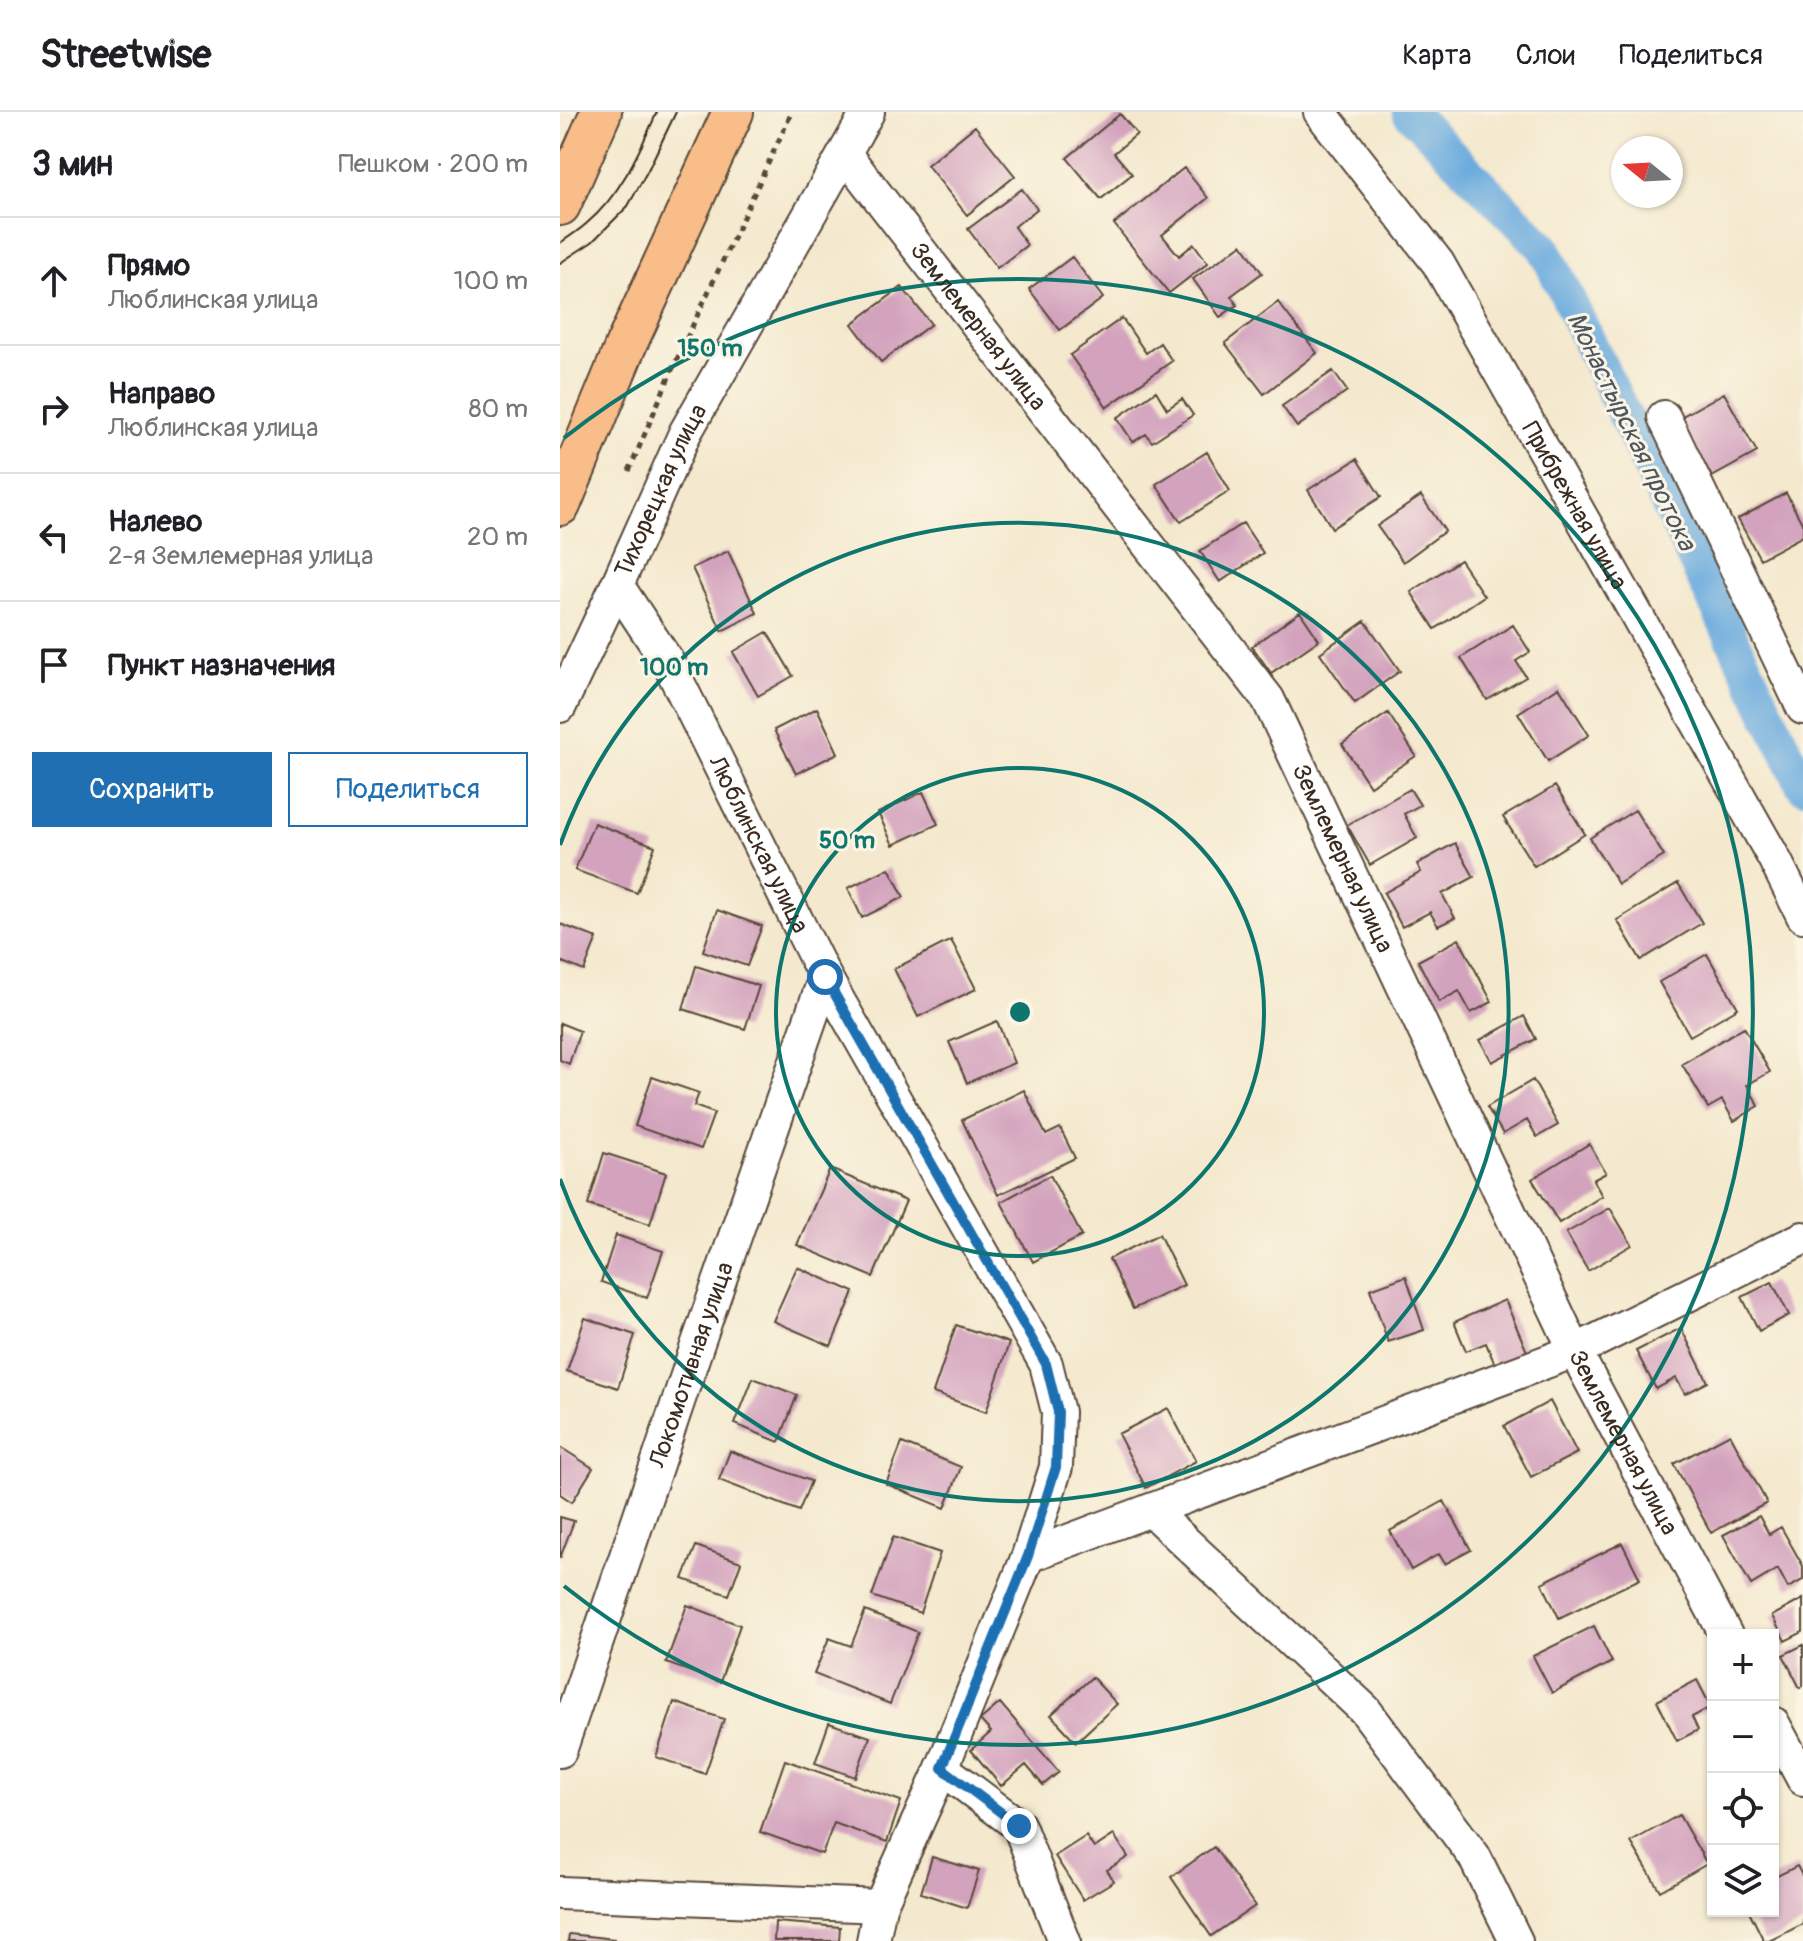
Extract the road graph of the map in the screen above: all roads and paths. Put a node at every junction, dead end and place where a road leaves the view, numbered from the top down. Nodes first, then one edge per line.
1 (601, 112) edge
2 (733, 112) edge
3 (792, 112) edge
4 (868, 112) edge
5 (1320, 112) edge
6 (845, 154) junction
7 (560, 205) edge
8 (1664, 417) dead end
9 (629, 472) dead end
10 (560, 505) edge
11 (617, 585) junction
12 (560, 706) edge
13 (1803, 708) edge
14 (1803, 916) edge
15 (825, 977) junction
16 (1803, 1238) edge
17 (1575, 1351) junction
18 (1151, 1510) junction
19 (1028, 1556) junction
20 (1723, 1629) edge
21 (1779, 1734) edge
22 (560, 1751) edge
23 (942, 1768) junction
24 (1803, 1779) edge
25 (560, 1893) edge
26 (880, 1906) junction
27 (873, 1941) edge
28 (1064, 1941) edge
29 (1516, 1941) edge

1 - 7 main road
2 - 10 main road
3 - 9 path
4 - 6 street, Тихорецкая улица
5 - 14 street, Прибрежная улица
6 - 11 street, Тихорецкая улица
6 - 17 street, Землемерная улица
8 - 13 street
11 - 12 street, Тихорецкая улица
11 - 15 street, Люблинская улица
15 - 19 street, Люблинская улица
15 - 22 street, Локомотивная улица
16 - 17 street
17 - 18 street
17 - 20 street, Землемерная улица
18 - 19 street
18 - 29 street
19 - 23 street, Люблинская улица
21 - 24 street
23 - 26 street, Люблинская улица
23 - 28 street
25 - 26 street
26 - 27 street, Люблинская улица

